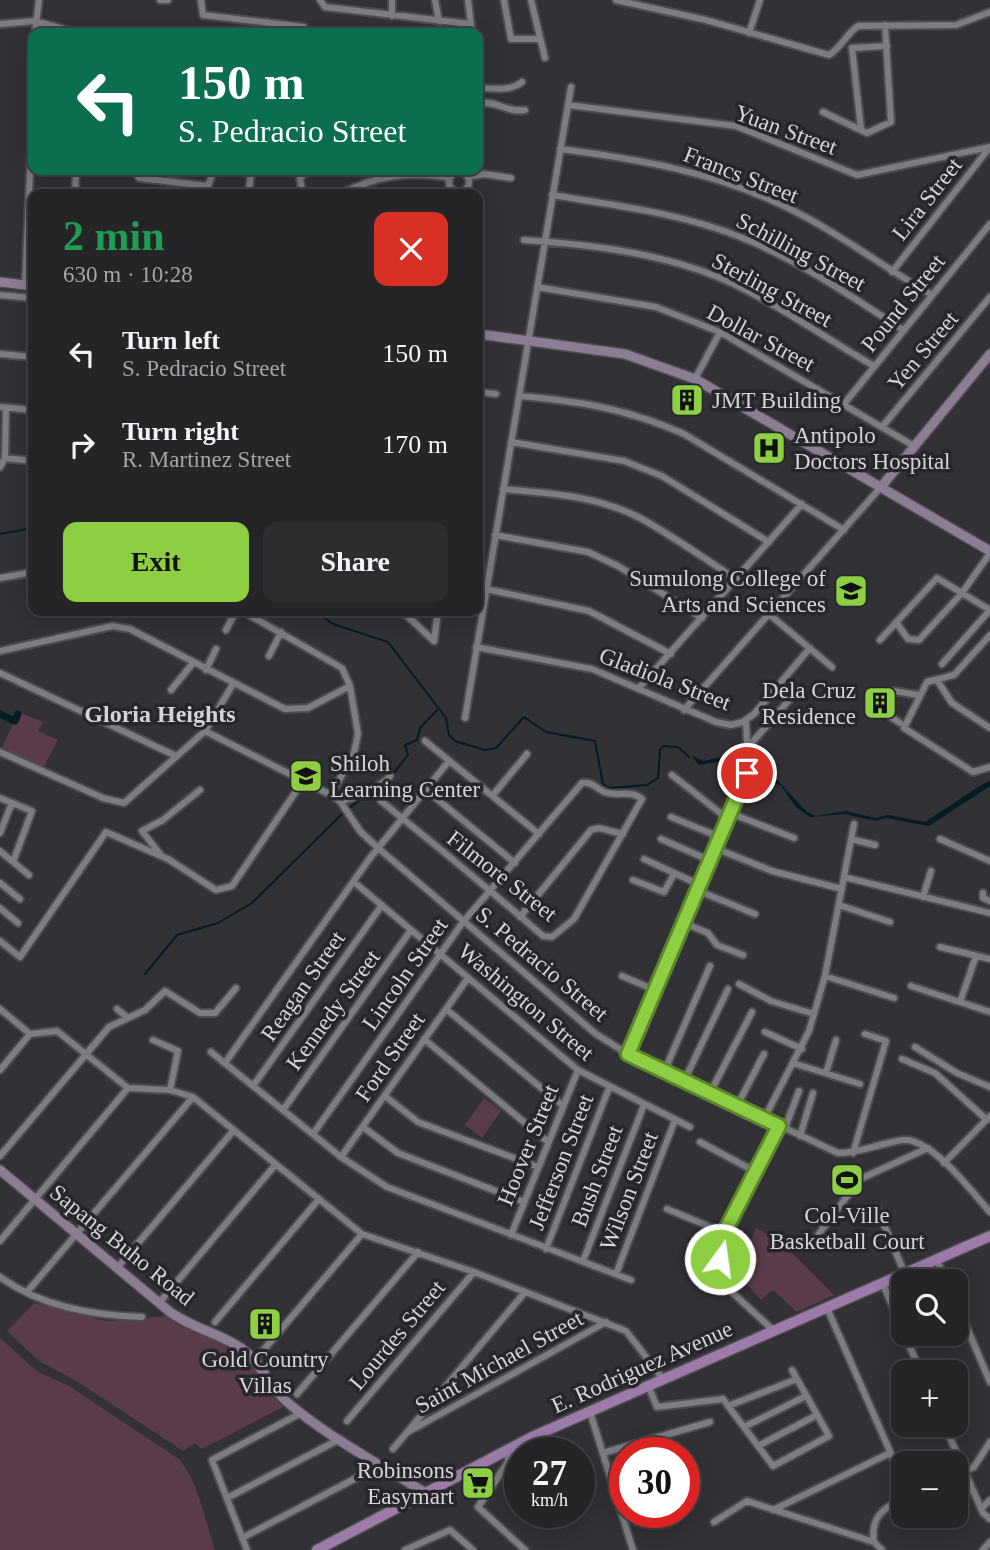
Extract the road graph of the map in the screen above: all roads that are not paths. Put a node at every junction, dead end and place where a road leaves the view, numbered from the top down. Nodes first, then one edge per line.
1 (39, 0) edge
2 (159, 0) edge
3 (168, 0) edge
4 (201, 0) edge
5 (320, 0) edge
6 (392, 0) edge
7 (435, 0) edge
8 (468, 0) edge
9 (504, 0) edge
10 (531, 0) edge
11 (616, 0) edge
12 (760, 0) edge
13 (990, 12) edge
14 (393, 16) junction
15 (35, 21) junction
16 (439, 21) junction
17 (267, 22) junction
18 (0, 24) edge
19 (470, 24) junction
20 (885, 24) junction
21 (304, 27) dead end
22 (35, 28) edge
23 (60, 28) edge
24 (266, 28) edge
25 (470, 28) edge
26 (749, 33) junction
27 (539, 39) junction
28 (887, 46) junction
29 (545, 58) dead end
30 (522, 82) dead end
31 (571, 87) dead end
32 (483, 88) edge
33 (483, 103) edge
34 (568, 105) junction
35 (524, 110) dead end
36 (822, 112) dead end
37 (862, 131) junction
38 (990, 147) edge
39 (560, 149) junction
40 (483, 174) edge
41 (137, 175) edge
42 (212, 175) edge
43 (397, 175) edge
44 (428, 175) edge
45 (452, 175) edge
46 (479, 175) edge
47 (468, 177) joint
48 (450, 178) junction
49 (511, 178) dead end
50 (350, 189) edge
51 (453, 189) edge
52 (464, 189) edge
53 (552, 195) junction
54 (990, 224) edge
55 (524, 240) dead end
56 (544, 242) junction
57 (892, 271) junction
58 (0, 282) edge
59 (28, 285) edge
60 (537, 287) junction
61 (0, 295) edge
62 (932, 295) junction
63 (990, 297) edge
64 (28, 298) edge
65 (903, 330) junction
66 (720, 332) junction
67 (483, 335) edge
68 (527, 341) junction
69 (0, 354) edge
70 (990, 354) edge
71 (28, 357) edge
72 (874, 366) junction
73 (695, 379) junction
74 (483, 393) edge
75 (496, 394) dead end
76 (519, 396) junction
77 (844, 404) junction
78 (3, 407) edge
79 (28, 410) edge
80 (883, 427) junction
81 (511, 442) junction
82 (914, 446) junction
83 (28, 461) edge
84 (2, 462) edge
85 (881, 487) junction
86 (503, 489) junction
87 (802, 504) junction
88 (844, 530) junction
89 (495, 535) junction
90 (769, 542) junction
91 (990, 552) edge
92 (28, 573) edge
93 (0, 578) edge
94 (736, 579) junction
95 (486, 589) junction
96 (962, 593) junction
97 (483, 606) edge
98 (990, 610) edge
99 (770, 615) junction
100 (233, 616) edge
101 (251, 616) edge
102 (407, 616) edge
103 (437, 616) edge
104 (481, 616) edge
105 (702, 618) junction
106 (895, 622) junction
107 (226, 630) dead end
108 (281, 632) junction
109 (990, 635) edge
110 (880, 640) dead end
111 (476, 647) junction
112 (810, 648) junction
113 (216, 649) dead end
114 (0, 651) edge
115 (671, 654) junction
116 (269, 656) dead end
117 (193, 663) junction
118 (942, 664) dead end
119 (832, 667) dead end
120 (206, 670) junction
121 (0, 673) edge
122 (937, 680) junction
123 (233, 684) junction
124 (349, 686) junction
125 (779, 686) junction
126 (638, 689) junction
127 (171, 690) dead end
128 (918, 695) junction
129 (684, 710) junction
130 (878, 710) dead end
131 (886, 714) junction
132 (184, 716) dead end
133 (465, 718) dead end
134 (746, 721) junction
135 (902, 726) junction
136 (990, 728) edge
137 (205, 731) junction
138 (425, 741) dead end
139 (0, 752) edge
140 (527, 754) dead end
141 (176, 756) junction
142 (449, 761) junction
143 (990, 767) edge
144 (747, 773) dead end
145 (672, 775) dead end
146 (390, 776) dead end
147 (303, 781) junction
148 (200, 790) dead end
149 (426, 790) junction
150 (331, 795) junction
151 (493, 795) junction
152 (0, 798) edge
153 (381, 801) dead end
154 (12, 803) junction
155 (341, 803) junction
156 (640, 803) joint
157 (729, 816) junction
158 (671, 817) dead end
159 (402, 818) junction
160 (854, 824) dead end
161 (0, 833) edge
162 (539, 834) junction
163 (623, 834) junction
164 (720, 837) junction
165 (794, 838) dead end
166 (661, 839) dead end
167 (851, 839) junction
168 (940, 839) dead end
169 (876, 845) dead end
170 (378, 848) junction
171 (715, 848) junction
172 (0, 851) edge
173 (161, 855) junction
174 (644, 859) dead end
175 (709, 860) junction
176 (990, 861) edge
177 (13, 862) junction
178 (515, 863) junction
179 (931, 871) dead end
180 (674, 874) junction
181 (29, 875) dead end
182 (844, 877) junction
183 (634, 880) dead end
184 (354, 882) junction
185 (0, 883) edge
186 (699, 888) junction
187 (842, 889) junction
188 (491, 892) junction
189 (983, 893) dead end
190 (923, 897) junction
191 (20, 899) dead end
192 (990, 901) edge
193 (382, 905) junction
194 (839, 905) junction
195 (0, 908) edge
196 (990, 913) edge
197 (755, 914) dead end
198 (520, 916) junction
199 (463, 922) junction
200 (890, 922) dead end
201 (18, 923) dead end
202 (684, 923) junction
203 (411, 930) junction
204 (0, 941) edge
205 (940, 947) dead end
206 (440, 954) junction
207 (743, 955) dead end
208 (976, 956) junction
209 (990, 960) edge
210 (710, 966) dead end
211 (622, 976) dead end
212 (824, 976) junction
213 (468, 978) junction
214 (739, 984) dead end
215 (911, 986) dead end
216 (236, 988) dead end
217 (728, 989) dead end
218 (654, 990) junction
219 (894, 998) dead end
220 (960, 1002) junction
221 (0, 1009) edge
222 (117, 1009) dead end
223 (446, 1009) junction
224 (752, 1012) dead end
225 (990, 1012) edge
226 (814, 1014) junction
227 (128, 1018) junction
228 (765, 1032) dead end
229 (30, 1034) junction
230 (865, 1034) dead end
231 (153, 1040) dead end
232 (424, 1040) junction
233 (836, 1040) dead end
234 (915, 1046) dead end
235 (802, 1049) junction
236 (211, 1052) dead end
237 (86, 1054) junction
238 (628, 1054) junction
239 (764, 1054) dead end
240 (902, 1059) dead end
241 (225, 1063) junction
242 (793, 1063) junction
243 (0, 1070) edge
244 (578, 1070) junction
245 (664, 1072) junction
246 (826, 1073) junction
247 (684, 1081) junction
248 (860, 1084) dead end
249 (253, 1086) junction
250 (990, 1087) edge
251 (128, 1088) junction
252 (608, 1088) junction
253 (170, 1090) junction
254 (799, 1091) dead end
255 (710, 1093) junction
256 (813, 1093) dead end
257 (385, 1096) junction
258 (193, 1097) junction
259 (562, 1105) junction
260 (644, 1105) junction
261 (737, 1106) junction
262 (283, 1110) junction
263 (988, 1118) edge
264 (764, 1119) junction
265 (675, 1120) junction
266 (363, 1127) junction
267 (690, 1127) dead end
268 (782, 1127) junction
269 (234, 1130) junction
270 (313, 1134) junction
271 (800, 1136) junction
272 (548, 1142) junction
273 (700, 1142) dead end
274 (928, 1148) junction
275 (853, 1153) junction
276 (0, 1156) edge
277 (341, 1157) junction
278 (944, 1163) junction
279 (276, 1164) junction
280 (538, 1167) junction
281 (0, 1170) edge
282 (756, 1172) junction
283 (34, 1199) junction
284 (319, 1199) junction
285 (524, 1202) junction
286 (877, 1208) dead end
287 (667, 1209) dead end
288 (990, 1212) edge
289 (724, 1233) junction
290 (76, 1234) junction
291 (362, 1234) junction
292 (511, 1234) junction
293 (990, 1236) edge
294 (0, 1241) edge
295 (809, 1247) dead end
296 (546, 1249) junction
297 (418, 1252) junction
298 (937, 1260) junction
299 (583, 1261) junction
300 (117, 1268) junction
301 (903, 1269) edge
302 (916, 1269) edge
303 (941, 1269) edge
304 (474, 1272) junction
305 (617, 1274) junction
306 (0, 1278) edge
307 (631, 1280) dead end
308 (891, 1280) edge
309 (883, 1284) junction
310 (27, 1292) junction
311 (525, 1292) junction
312 (891, 1302) edge
313 (159, 1303) junction
314 (827, 1308) junction
315 (142, 1317) dead end
316 (215, 1322) dead end
317 (606, 1322) junction
318 (773, 1330) junction
319 (968, 1330) edge
320 (261, 1353) dead end
321 (792, 1370) dead end
322 (663, 1379) junction
323 (797, 1380) junction
324 (990, 1381) edge
325 (648, 1385) junction
326 (297, 1394) dead end
327 (806, 1396) junction
328 (437, 1397) junction
329 (728, 1406) junction
330 (447, 1410) junction
331 (590, 1412) junction
332 (301, 1413) junction
333 (817, 1415) junction
334 (347, 1421) dead end
335 (710, 1422) dead end
336 (744, 1427) junction
337 (408, 1432) junction
338 (533, 1437) edge
339 (341, 1439) junction
340 (990, 1442) edge
341 (758, 1446) junction
342 (393, 1449) dead end
343 (504, 1450) edge
344 (603, 1453) junction
345 (890, 1453) joint
346 (381, 1465) junction
347 (504, 1468) edge
348 (968, 1469) edge
349 (968, 1480) edge
350 (424, 1492) junction
351 (227, 1498) junction
352 (990, 1500) edge
353 (891, 1504) edge
354 (981, 1509) junction
355 (773, 1510) junction
356 (990, 1520) edge
357 (714, 1521) dead end
358 (242, 1538) junction
359 (874, 1542) junction
360 (990, 1542) edge
361 (247, 1550) edge
362 (317, 1550) edge
363 (405, 1550) edge
364 (474, 1550) edge
365 (525, 1550) edge
366 (633, 1550) edge
367 (882, 1550) edge
368 (983, 1550) edge

1 - 15 street
2 - 3 street
4 - 17 street
5 - 14 street
6 - 14 street
7 - 16 street
8 - 19 street
9 - 27 street
10 - 27 street
11 - 26 street
12 - 26 street
13 - 20 street
14 - 16 street
15 - 18 street
15 - 22 street
15 - 23 street
16 - 19 street
17 - 21 street
17 - 24 street
19 - 25 street
20 - 26 street
20 - 28 street
27 - 29 street
28 - 37 street
28 - 37 street
30 - 32 street
31 - 34 street
33 - 35 street
34 - 38 street, Yuan Street
34 - 39 street
36 - 37 street
38 - 57 street, Lira Street
39 - 53 street
39 - 57 street, Francs Street
40 - 49 street
41 - 42 street
43 - 50 street
44 - 48 street
45 - 48 street
46 - 47 street
47 - 52 street
48 - 51 street
53 - 56 street
53 - 65 street, Schilling Street
54 - 62 street, Pound Street
55 - 56 street, Sterling Street
56 - 60 street
56 - 72 street, Sterling Street
57 - 62 street, Francs Street
58 - 59 street
60 - 66 street, Dollar Street
60 - 68 street
61 - 64 street
62 - 65 street, Pound Street
63 - 80 street, Yen Street
65 - 72 street, Pound Street
66 - 73 street
66 - 77 street, Dollar Street
67 - 68 street
68 - 73 street
68 - 76 street
69 - 71 street
70 - 82 street
72 - 77 street, Pound Street
73 - 85 street
74 - 75 street
76 - 81 street
76 - 87 street
77 - 80 street, Dollar Street
78 - 79 street
78 - 84 street
80 - 82 street, Dollar Street
81 - 86 street
81 - 90 street
82 - 85 street
83 - 84 street
85 - 88 street
85 - 91 street
86 - 89 street
86 - 94 street
87 - 88 street
87 - 90 street
88 - 99 street
89 - 95 street
89 - 105 street
90 - 94 street
91 - 96 street
92 - 93 street
94 - 105 street
95 - 97 street
95 - 115 street
96 - 98 street
96 - 106 street
96 - 106 street
98 - 118 street
99 - 112 street
99 - 129 street
100 - 107 street
101 - 108 street
102 - 103 street
104 - 111 street
105 - 115 street
106 - 110 street
108 - 116 street
108 - 124 street
109 - 122 street
111 - 126 street, Gladiola Street
111 - 133 street
112 - 119 street
112 - 125 street, Gladiola Street
113 - 120 street
114 - 117 street
115 - 126 street
117 - 120 street
117 - 127 street
120 - 123 street
121 - 141 street
122 - 128 street
122 - 136 street
123 - 124 street
123 - 137 street
124 - 150 street
125 - 134 street, Gladiola Street
125 - 134 street
126 - 129 street, Gladiola Street
128 - 131 street
128 - 135 street
129 - 134 street, Gladiola Street
130 - 131 street
131 - 135 street
132 - 137 street
135 - 143 street
137 - 141 street
137 - 147 street
138 - 142 street
139 - 141 street
140 - 151 street
142 - 149 street
142 - 151 street
144 - 157 street
145 - 157 street
146 - 155 street
147 - 150 street
147 - 173 street
148 - 173 street
149 - 159 street
149 - 178 street
150 - 155 street
151 - 162 street
152 - 154 street
153 - 159 street, Filmore Street
154 - 161 street
154 - 177 street
155 - 170 street, S. Pedracio Street
156 - 162 street, Lincoln Street
156 - 163 street, Filmore Street
157 - 164 street
157 - 165 street
158 - 164 street
159 - 170 street
159 - 188 street, Filmore Street
160 - 167 street
162 - 178 street, Lincoln Street
163 - 198 street
163 - 198 street, Filmore Street
164 - 171 street
166 - 175 street
167 - 169 street
167 - 182 street
168 - 176 street
170 - 184 street
170 - 199 street, S. Pedracio Street
171 - 175 street
171 - 187 street
172 - 177 street
173 - 204 street
174 - 180 street
175 - 186 street
177 - 181 street
178 - 188 street, Lincoln Street
179 - 190 street
180 - 183 street
180 - 186 street
182 - 187 street
182 - 190 street
184 - 193 street, Washington Street
184 - 241 street
185 - 191 street
186 - 197 street
186 - 202 street
187 - 194 street
188 - 198 street, Filmore Street
188 - 199 street, Lincoln Street
189 - 192 street
190 - 196 street
193 - 203 street, Washington Street
193 - 249 street, Reagan Street
194 - 200 street
194 - 212 street
195 - 201 street
199 - 206 street, Lincoln Street
199 - 238 street, S. Pedracio Street
202 - 207 street
202 - 218 street
203 - 206 street, Washington Street
203 - 262 street, Kennedy Street
205 - 208 street
206 - 213 street, Washington Street
206 - 270 street, Lincoln Street
208 - 209 street
208 - 220 street
210 - 245 street
211 - 218 street
212 - 219 street
212 - 226 street
213 - 223 street, Ford Street
213 - 244 street, Washington Street
214 - 226 street
215 - 220 street
216 - 227 street
217 - 247 street
218 - 238 street
220 - 225 street
221 - 229 street
222 - 227 street
223 - 232 street, Ford Street
223 - 259 street
224 - 255 street
226 - 235 street
227 - 237 street
228 - 235 street
229 - 237 street
229 - 243 street
230 - 275 street
231 - 253 street
232 - 257 street, Ford Street
232 - 272 street
233 - 246 street
234 - 250 street
235 - 242 street
236 - 241 street
237 - 251 street
237 - 276 street
238 - 245 street, S. Pedracio Street
239 - 261 street
240 - 263 street
241 - 249 street
242 - 246 street
242 - 264 street
244 - 252 street, Washington Street
244 - 259 street, Hoover Street
245 - 247 street, S. Pedracio Street
246 - 248 street
247 - 255 street, S. Pedracio Street
249 - 262 street
251 - 253 street
251 - 283 street
252 - 260 street, Washington Street
252 - 296 street, Jefferson Street
253 - 258 street
254 - 268 street
255 - 261 street, S. Pedracio Street
256 - 271 street
257 - 266 street, Ford Street
257 - 280 street
258 - 269 street
258 - 290 street
259 - 272 street, Hoover Street
260 - 265 street, Washington Street
260 - 299 street, Bush Street
261 - 264 street, S. Pedracio Street
262 - 270 street
263 - 278 street
264 - 268 street, S. Pedracio Street
265 - 267 street, Washington Street
265 - 305 street, Wilson Street
266 - 277 street, Ford Street
266 - 285 street
268 - 271 street, S. Pedracio Street
268 - 282 street
269 - 279 street
269 - 300 street
270 - 277 street
271 - 275 street, S. Pedracio Street
272 - 280 street, Hoover Street
273 - 282 street
274 - 275 street, S. Pedracio Street
274 - 278 street
274 - 295 street
277 - 292 street
278 - 288 street
279 - 284 street
279 - 313 street
280 - 285 street, Hoover Street
281 - 283 street, Sapang Buho Road
282 - 289 street
283 - 290 street, Sapang Buho Road
283 - 294 street
284 - 291 street
284 - 316 street
285 - 292 street, Hoover Street
286 - 301 street
287 - 289 street
289 - 318 street
290 - 300 street, Sapang Buho Road
290 - 310 street
291 - 297 street
291 - 320 street
292 - 296 street
293 - 298 main road, E. Rodriguez Avenue
296 - 299 street
297 - 304 street
297 - 326 street
298 - 302 main road, E. Rodriguez Avenue
298 - 303 street
299 - 305 street
300 - 313 street, Sapang Buho Road
304 - 311 street
304 - 334 street, Lourdes Street
305 - 307 street
306 - 310 street
308 - 309 main road, E. Rodriguez Avenue
309 - 312 street
309 - 314 main road, E. Rodriguez Avenue
310 - 315 street
311 - 317 street
311 - 328 street
313 - 332 street, Sapang Buho Road
314 - 318 main road, E. Rodriguez Avenue
314 - 345 street
317 - 322 street
317 - 330 street, Saint Michael Street
318 - 322 main road, E. Rodriguez Avenue
319 - 324 street
321 - 323 street
322 - 325 main road, E. Rodriguez Avenue
323 - 327 street
323 - 329 street
325 - 329 street
325 - 331 main road, E. Rodriguez Avenue
327 - 333 street
327 - 336 street
328 - 330 street
328 - 337 street
329 - 336 street
330 - 337 street, Saint Michael Street
331 - 338 main road, E. Rodriguez Avenue
331 - 344 street
332 - 339 street, Sapang Buho Road
332 - 351 street
333 - 341 street
333 - 341 street
335 - 344 street
336 - 341 street
337 - 342 street
339 - 346 street, Sapang Buho Road
339 - 351 street
340 - 348 street
343 - 350 main road, E. Rodriguez Avenue
344 - 366 street
345 - 355 street
346 - 350 street, Sapang Buho Road
346 - 358 street
347 - 365 street
349 - 354 street
350 - 362 main road, E. Rodriguez Avenue
351 - 358 street
352 - 354 street
353 - 359 street
354 - 356 street
355 - 357 street
355 - 359 street
358 - 361 street
359 - 367 street
360 - 368 street
363 - 364 street

